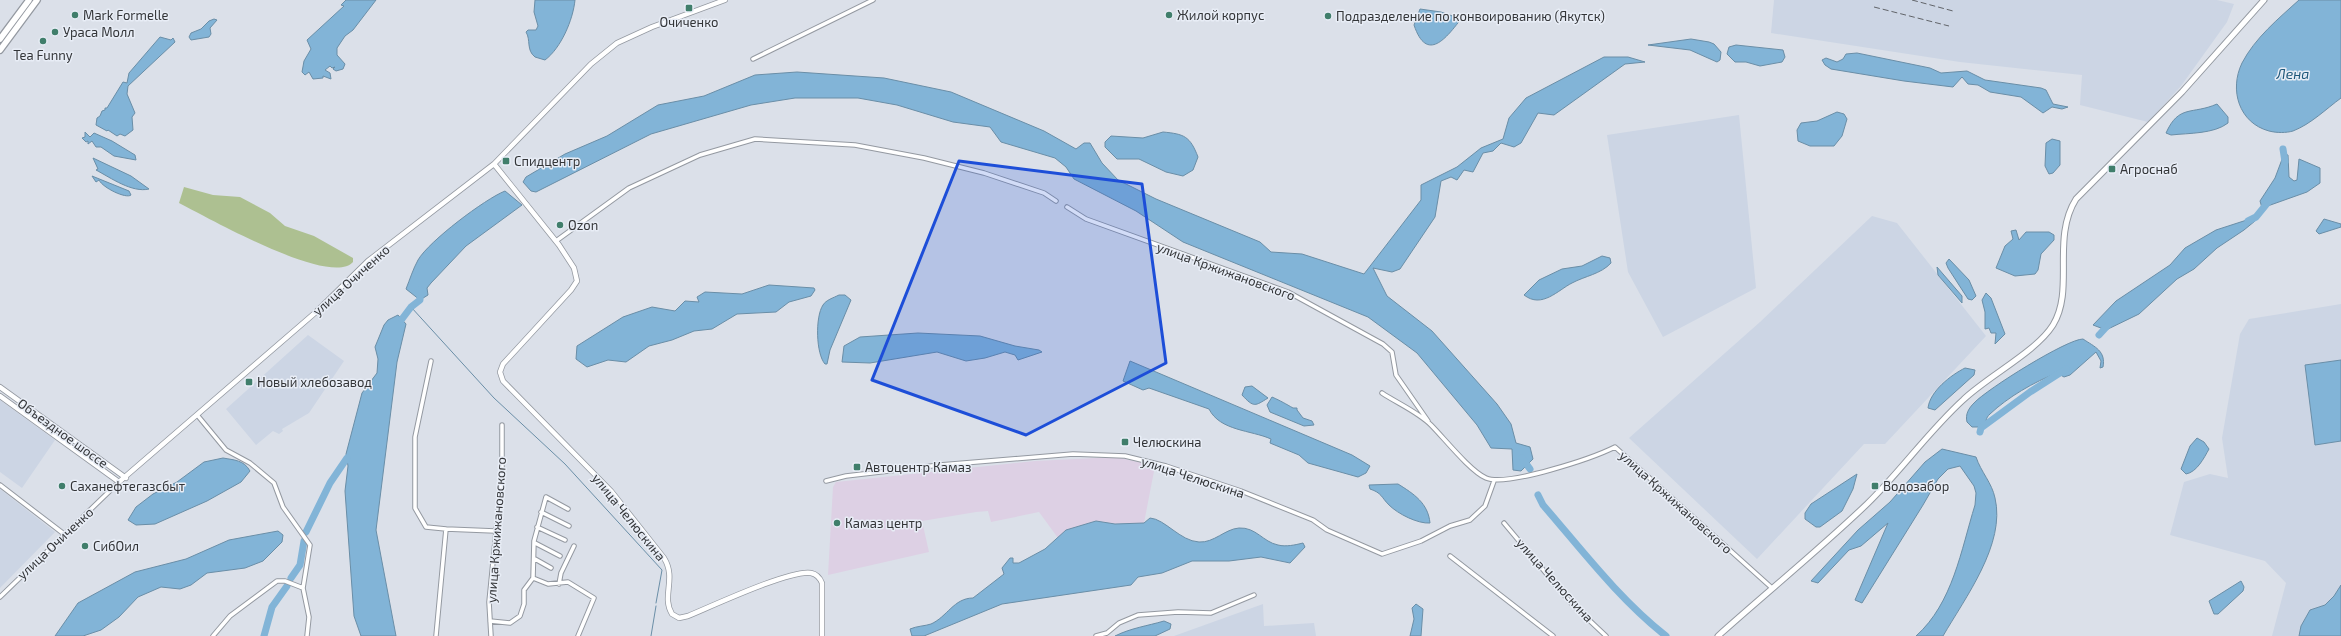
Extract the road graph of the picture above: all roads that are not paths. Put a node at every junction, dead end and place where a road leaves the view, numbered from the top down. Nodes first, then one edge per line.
1 (29, 0) edge
2 (37, 0) edge
3 (725, 0) edge
4 (873, 0) edge
5 (2264, 0) edge
6 (0, 39) edge
7 (0, 50) edge
8 (753, 58) dead end
9 (494, 164) junction
10 (1056, 201) dead end
11 (1067, 207) dead end
12 (556, 241) junction
13 (431, 361) dead end
14 (0, 387) edge
15 (1382, 393) dead end
16 (0, 396) edge
17 (198, 416) junction
18 (1429, 424) junction
19 (502, 425) dead end
20 (126, 478) junction
21 (826, 481) dead end
22 (1494, 481) junction
23 (120, 482) junction
24 (0, 485) edge
25 (568, 509) dead end
26 (541, 512) junction
27 (1504, 523) dead end
28 (570, 526) dead end
29 (537, 527) junction
30 (446, 529) junction
31 (495, 531) junction
32 (64, 534) junction
33 (565, 540) dead end
34 (535, 543) junction
35 (574, 546) dead end
36 (560, 556) dead end
37 (1450, 556) dead end
38 (535, 559) junction
39 (551, 568) dead end
40 (533, 578) junction
41 (559, 584) junction
42 (303, 588) junction
43 (1772, 588) junction
44 (1254, 595) dead end
45 (0, 597) edge
46 (490, 621) junction
47 (1107, 635) edge
48 (213, 636) edge
49 (306, 636) edge
50 (436, 636) edge
51 (491, 636) edge
52 (578, 636) edge
53 (822, 636) edge
54 (1096, 636) edge
55 (1554, 636) edge
56 (1606, 636) edge
57 (1718, 636) edge

1 - 6 main road
2 - 7 main road
3 - 9 street, улица Очиченко
4 - 8 street
5 - 43 main road
9 - 12 street
9 - 17 street, улица Очиченко
10 - 12 street
11 - 18 street, улица Кржижановского
12 - 53 street, улица Челюскина
13 - 30 street
14 - 20 street, Объездное шоссе
15 - 18 street, улица Кржижановского
16 - 23 street, Объездное шоссе
17 - 20 street, улица Очиченко
17 - 42 street
18 - 22 street, улица Кржижановского
19 - 31 street, улица Кржижановского
20 - 23 street, улица Очиченко
21 - 22 street, улица Челюскина
22 - 43 street, улица Кржижановского
23 - 32 street, улица Очиченко
24 - 32 street
25 - 26 street
26 - 28 street
26 - 29 street
27 - 56 street, улица Челюскина
29 - 33 street
29 - 34 street
30 - 31 street
30 - 50 street
31 - 46 street, улица Кржижановского
32 - 45 street, улица Очиченко
34 - 36 street
34 - 38 street
35 - 41 street
37 - 55 street
38 - 39 street
38 - 40 street
40 - 41 street
40 - 46 street
41 - 52 street
42 - 48 street
42 - 49 street
43 - 57 main road
44 - 47 street
46 - 51 street, улица Кржижановского
47 - 54 street

